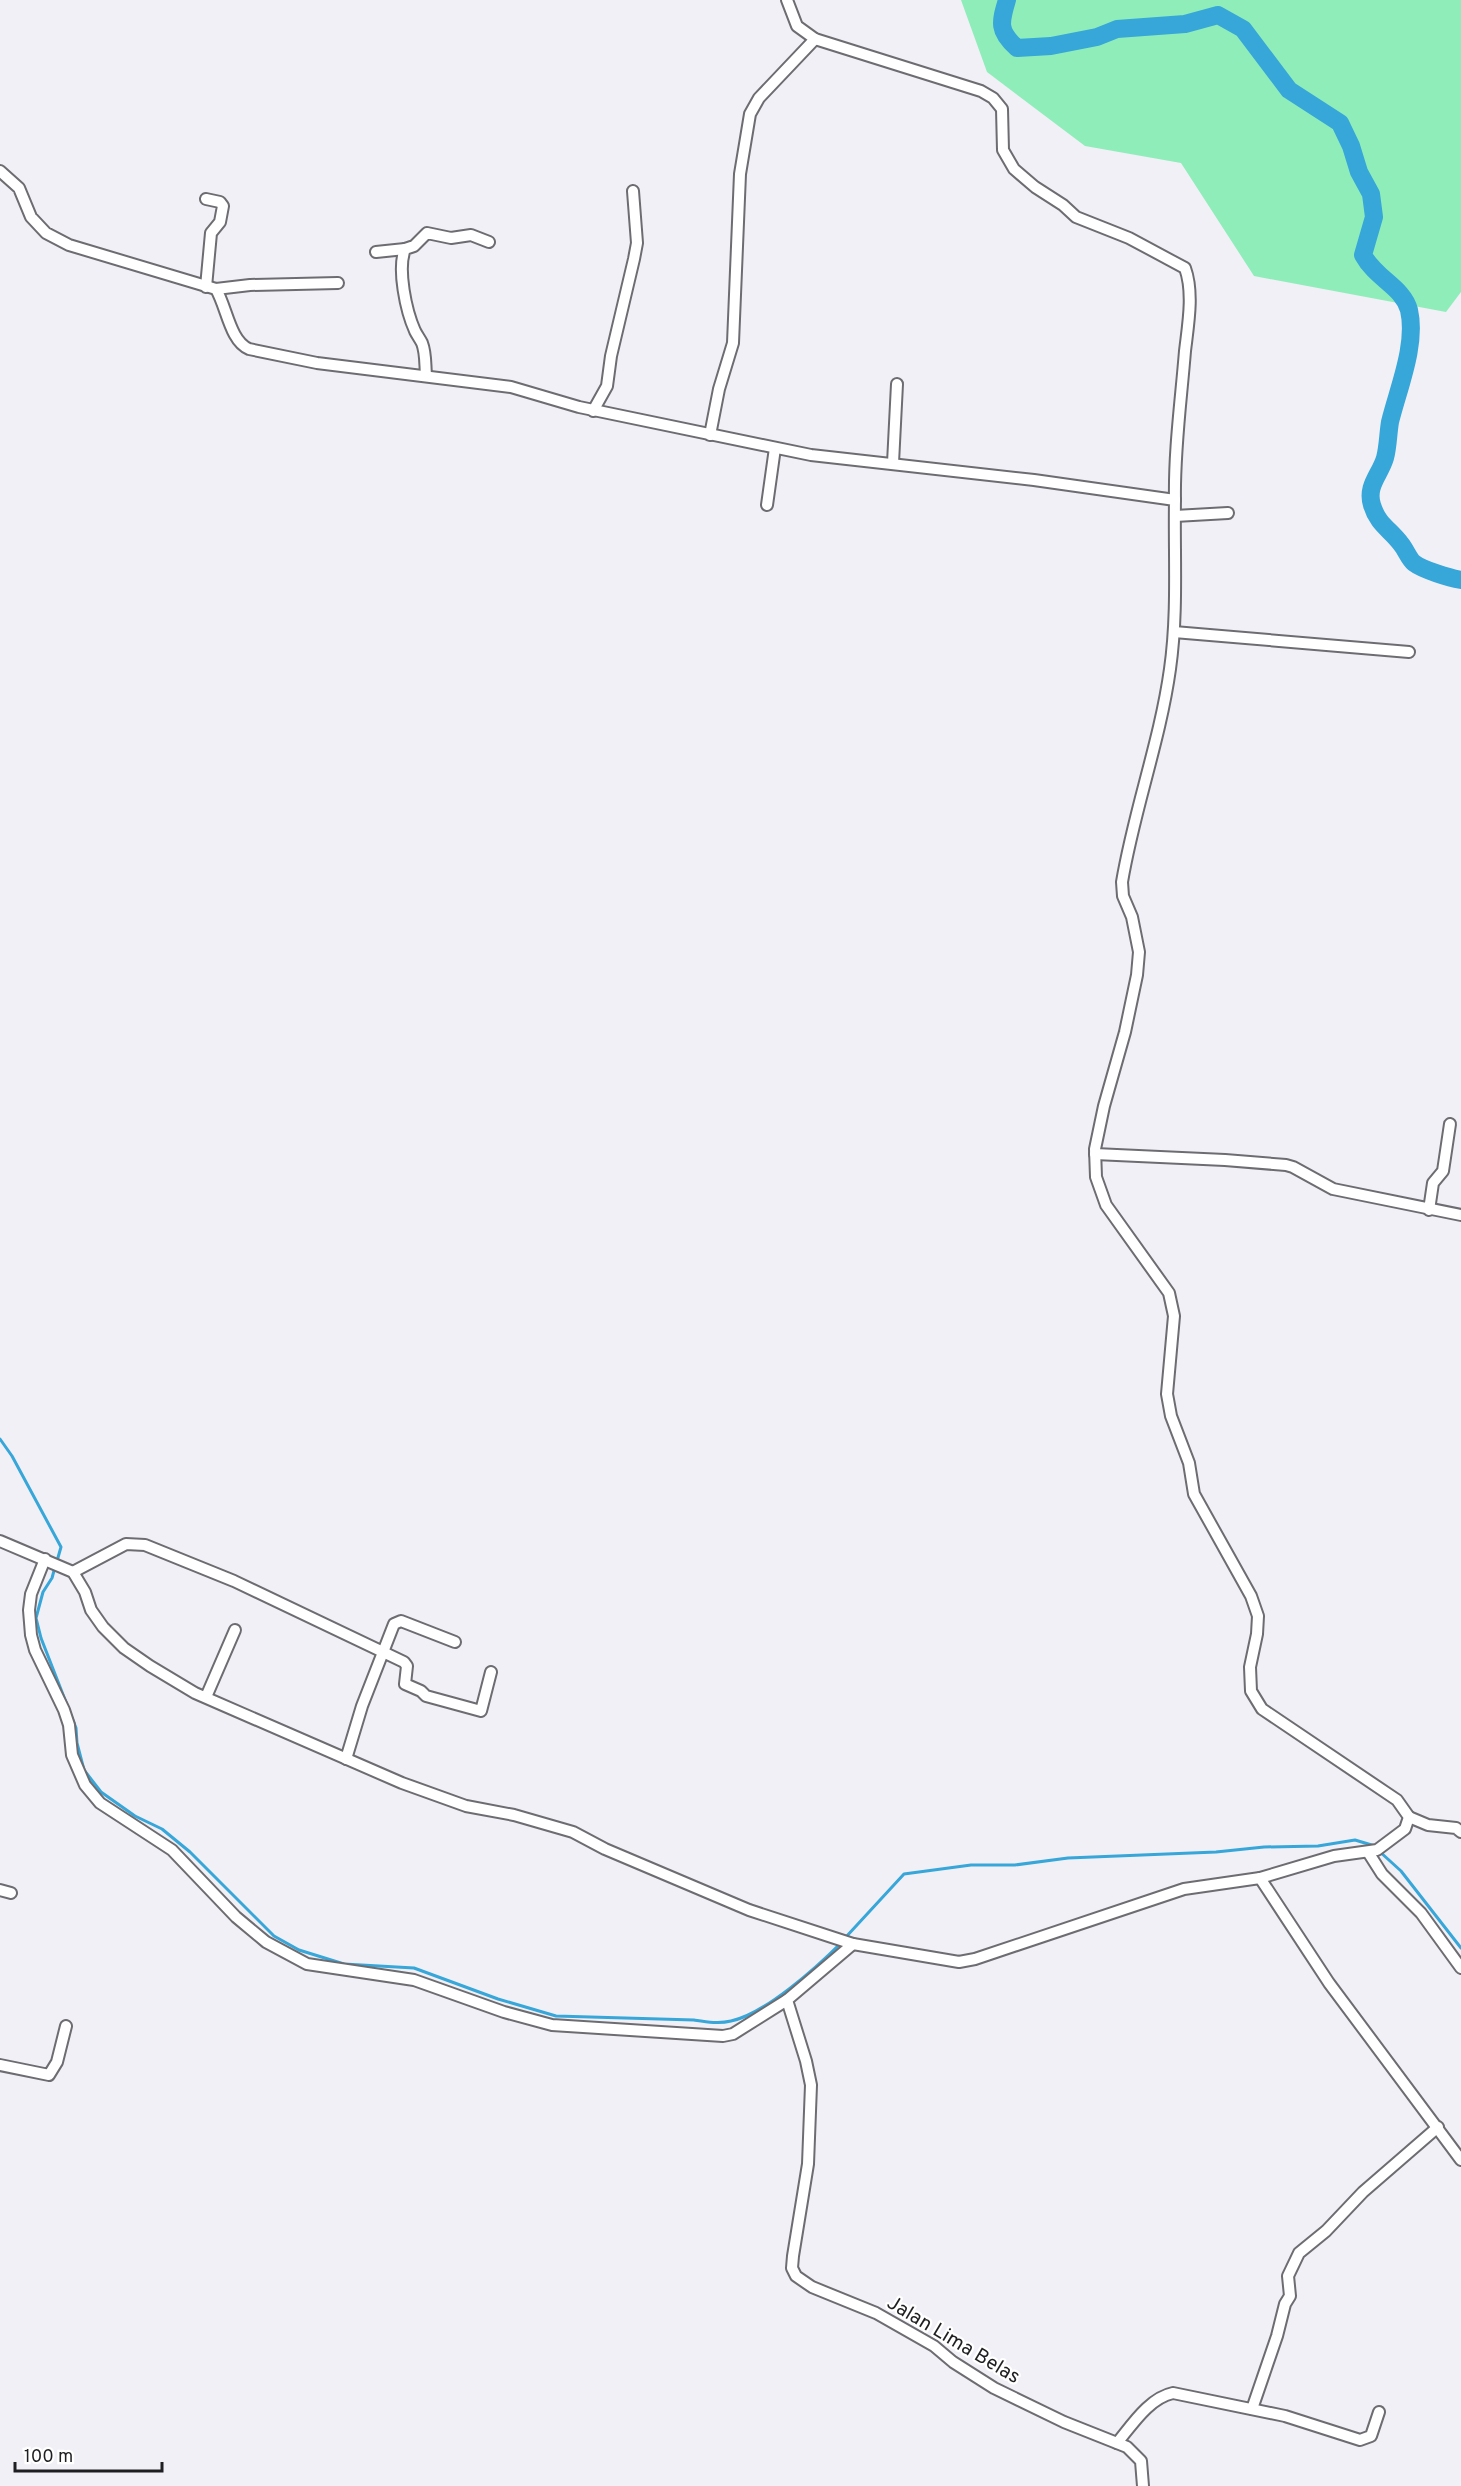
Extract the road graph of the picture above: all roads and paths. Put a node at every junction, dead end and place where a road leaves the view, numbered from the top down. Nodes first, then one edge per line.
1 (787, 0) edge
2 (815, 39) junction
3 (0, 171) edge
4 (633, 191) dead end
5 (206, 199) dead end
6 (489, 242) dead end
7 (405, 249) junction
8 (376, 252) dead end
9 (338, 283) dead end
10 (211, 288) junction
11 (426, 375) junction
12 (897, 384) dead end
13 (593, 411) junction
14 (710, 435) junction
15 (775, 448) junction
16 (893, 463) junction
17 (1175, 500) junction
18 (767, 505) dead end
19 (1228, 513) dead end
20 (1174, 516) junction
21 (1174, 632) junction
22 (1409, 652) dead end
23 (1450, 1124) dead end
24 (1095, 1154) junction
25 (1429, 1210) junction
26 (1461, 1215) edge
27 (0, 1541) edge
28 (47, 1560) junction
29 (71, 1571) junction
30 (236, 1630) dead end
31 (455, 1641) dead end
32 (384, 1651) junction
33 (491, 1672) dead end
34 (206, 1697) junction
35 (346, 1759) junction
36 (1409, 1817) junction
37 (1461, 1832) edge
38 (1377, 1849) junction
39 (1260, 1878) junction
40 (0, 1890) edge
41 (12, 1893) dead end
42 (850, 1943) junction
43 (1461, 1968) edge
44 (787, 2000) junction
45 (66, 2026) dead end
46 (0, 2065) edge
47 (1438, 2127) junction
48 (1461, 2160) edge
49 (1252, 2409) junction
50 (1379, 2412) dead end
51 (1117, 2443) junction
52 (1143, 2486) edge

1 - 2 street
2 - 14 street
2 - 17 street
3 - 10 street
4 - 13 street
5 - 10 street
6 - 7 street
7 - 8 street
7 - 11 street
9 - 10 street
10 - 11 street
11 - 13 street
12 - 16 street
13 - 14 street
14 - 15 street
15 - 16 street
15 - 18 street
16 - 17 street
17 - 20 street
19 - 20 street
20 - 21 street
21 - 22 street
21 - 24 street
23 - 25 street
24 - 25 street
24 - 36 street
25 - 26 street
27 - 28 street
28 - 29 street
28 - 44 street
29 - 32 street
29 - 34 street
30 - 34 street
31 - 32 street
32 - 33 street
32 - 35 street
34 - 35 street
35 - 42 street
36 - 37 street
36 - 38 street
38 - 39 street
38 - 43 street
39 - 42 street
39 - 47 street
40 - 41 street
42 - 44 street
44 - 51 street, Jalan Lima Belas
45 - 46 street
47 - 48 street
47 - 49 street
49 - 50 street
49 - 51 street
51 - 52 street, Jalan Lima Belas

